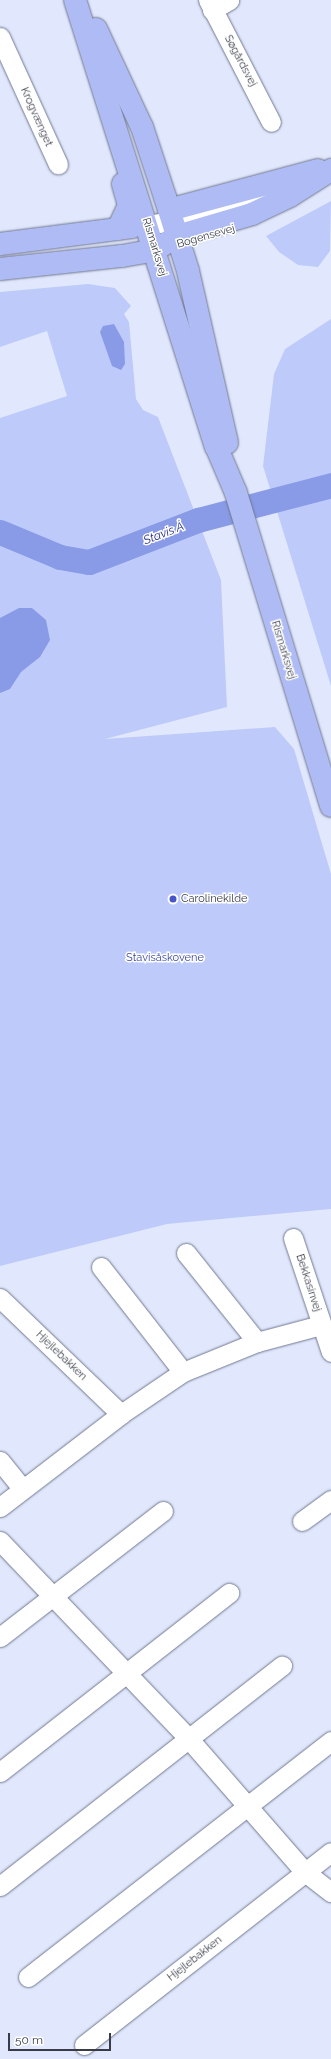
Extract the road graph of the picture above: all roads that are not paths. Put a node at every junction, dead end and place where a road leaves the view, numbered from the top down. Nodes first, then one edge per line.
1 (75, 0) edge
2 (82, 0) edge
3 (229, 0) edge
4 (210, 5) edge
5 (83, 28) junction
6 (0, 37) edge
7 (7, 73) edge
8 (271, 122) dead end
9 (58, 164) dead end
10 (331, 168) edge
11 (331, 183) edge
12 (118, 229) junction
13 (166, 236) junction
14 (0, 244) edge
15 (0, 257) edge
16 (0, 269) edge
17 (0, 276) edge
18 (236, 493) junction
19 (331, 806) edge
20 (293, 1238) dead end
21 (186, 1253) dead end
22 (101, 1267) dead end
23 (0, 1298) edge
24 (321, 1325) junction
25 (257, 1342) junction
26 (331, 1352) edge
27 (183, 1372) junction
28 (121, 1414) junction
29 (0, 1461) edge
30 (23, 1489) junction
31 (331, 1500) edge
32 (0, 1507) edge
33 (163, 1511) dead end
34 (302, 1521) dead end
35 (0, 1541) edge
36 (230, 1594) dead end
37 (52, 1597) junction
38 (0, 1638) edge
39 (282, 1666) dead end
40 (127, 1674) junction
41 (188, 1738) junction
42 (331, 1741) edge
43 (0, 1772) edge
44 (248, 1806) junction
45 (331, 1852) edge
46 (305, 1872) junction
47 (0, 1886) edge
48 (331, 1892) edge
49 (28, 1977) dead end
50 (84, 2045) dead end

1 - 5 main road, Rismarksvej
2 - 13 main road, Rismarksvej
3 - 4 street
4 - 8 street, Søgårdsvej
5 - 12 main road
5 - 13 main road, Rismarksvej
6 - 7 street, Krogvænget
7 - 9 street, Krogvænget
10 - 13 main road
11 - 13 street, Bogensevej
12 - 13 main road, Bogensevej
12 - 14 main road, Bogensevej
13 - 15 main road
13 - 16 main road, Bogensevej
13 - 17 main road
13 - 18 main road, Rismarksvej
13 - 18 main road
18 - 19 main road, Rismarksvej
20 - 24 street, Bekkasinvej
21 - 25 street
22 - 27 street
23 - 28 street, Hjejlebakken
24 - 25 street
24 - 26 street, Bekkasinvej
25 - 27 street
27 - 28 street
28 - 30 street
29 - 30 street
30 - 32 street
31 - 34 street
33 - 37 street
35 - 37 street
36 - 40 street
37 - 38 street
37 - 40 street
39 - 41 street
40 - 41 street
40 - 43 street
41 - 44 street
41 - 47 street
42 - 44 street
44 - 46 street
44 - 49 street
45 - 46 street, Hjejlebakken
46 - 48 street
46 - 50 street, Hjejlebakken

